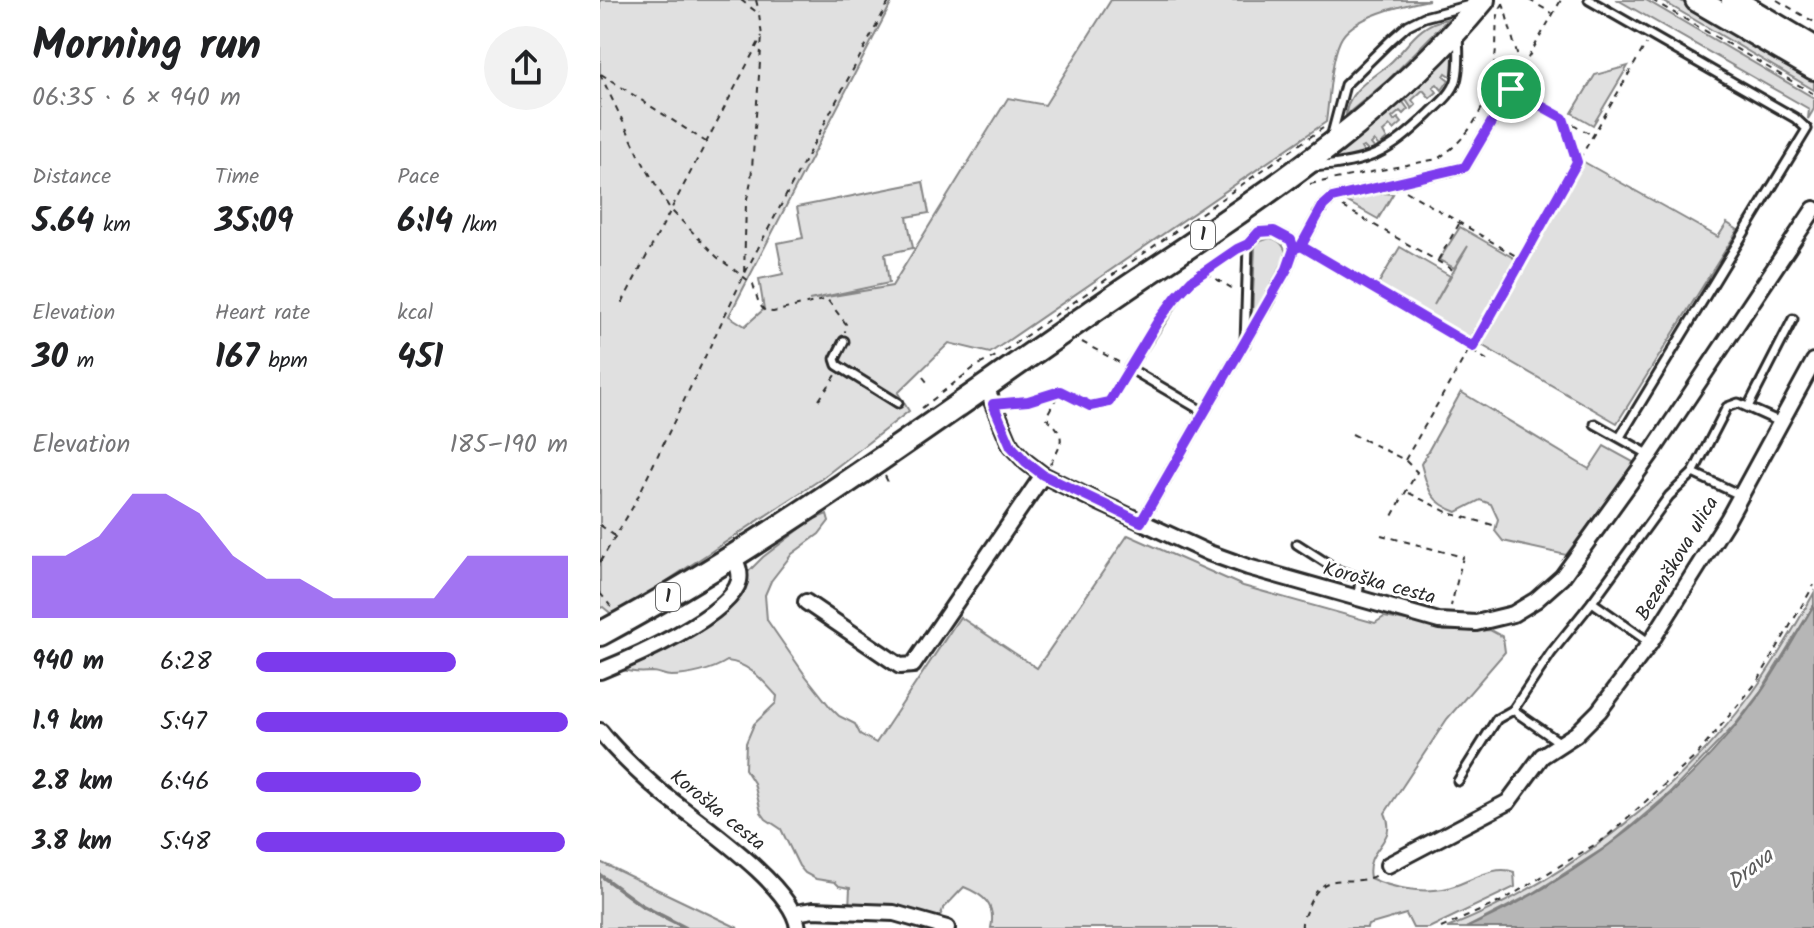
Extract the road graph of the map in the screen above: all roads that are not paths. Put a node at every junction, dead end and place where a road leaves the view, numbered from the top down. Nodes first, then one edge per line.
1 (1589, 0) edge
2 (1697, 0) edge
3 (1733, 0) edge
4 (1493, 1) edge
5 (1458, 29) junction
6 (1814, 48) edge
7 (1814, 68) edge
8 (1511, 89) road end
9 (1328, 146) junction
10 (1304, 176) junction
11 (1814, 209) edge
12 (1298, 247) junction
13 (1176, 297) road end
14 (1793, 319) dead end
15 (844, 341) road end
16 (1245, 344) junction
17 (1814, 361) edge
18 (990, 395) junction
19 (898, 403) dead end
20 (1748, 407) junction
21 (1204, 412) junction
22 (1780, 422) junction
23 (1595, 424) dead end
24 (1620, 437) junction
25 (1650, 455) junction
26 (1693, 473) junction
27 (1043, 475) junction
28 (1740, 495) junction
29 (1141, 522) junction
30 (1297, 544) dead end
31 (734, 557) junction
32 (1357, 599) junction
33 (806, 602) dead end
34 (1592, 602) junction
35 (600, 634) edge
36 (1650, 643) junction
37 (600, 671) edge
38 (1513, 710) junction
39 (600, 731) edge
40 (1562, 744) junction
41 (1458, 781) dead end
42 (1388, 865) road end
43 (797, 920) edge
44 (947, 928) edge

1 - 24 lane
2 - 7 main road
3 - 6 main road
4 - 5 main road, 1
4 - 9 lane
5 - 9 main road, 1
5 - 10 lane
8 - 12 lane
9 - 10 main road, 1
10 - 18 main road, 1
11 - 25 street, Koroška cesta
12 - 16 lane
12 - 16 lane
13 - 21 lane
14 - 20 lane
15 - 19 lane
16 - 21 lane
17 - 22 street, Bezenškova ulica
18 - 27 street, Koroška cesta
18 - 31 main road, 1
20 - 22 lane
20 - 26 lane, Bezenškova ulica
21 - 29 lane
22 - 28 street, Bezenškova ulica
23 - 24 lane
24 - 25 lane
25 - 32 street, Koroška cesta
26 - 28 lane, Bezenškova ulica
26 - 34 lane, Bezenškova ulica
27 - 29 street, Koroška cesta
27 - 33 street
28 - 36 street, Bezenškova ulica
29 - 32 street, Koroška cesta
30 - 32 lane
31 - 35 main road, 1
31 - 37 street
34 - 36 lane, Bezenškova ulica
34 - 38 lane, Bezenškova ulica
36 - 40 street, Bezenškova ulica
38 - 40 lane
38 - 41 lane, Bezenškova ulica
39 - 43 street, Koroška cesta
40 - 42 street, Bezenškova ulica
43 - 44 street

